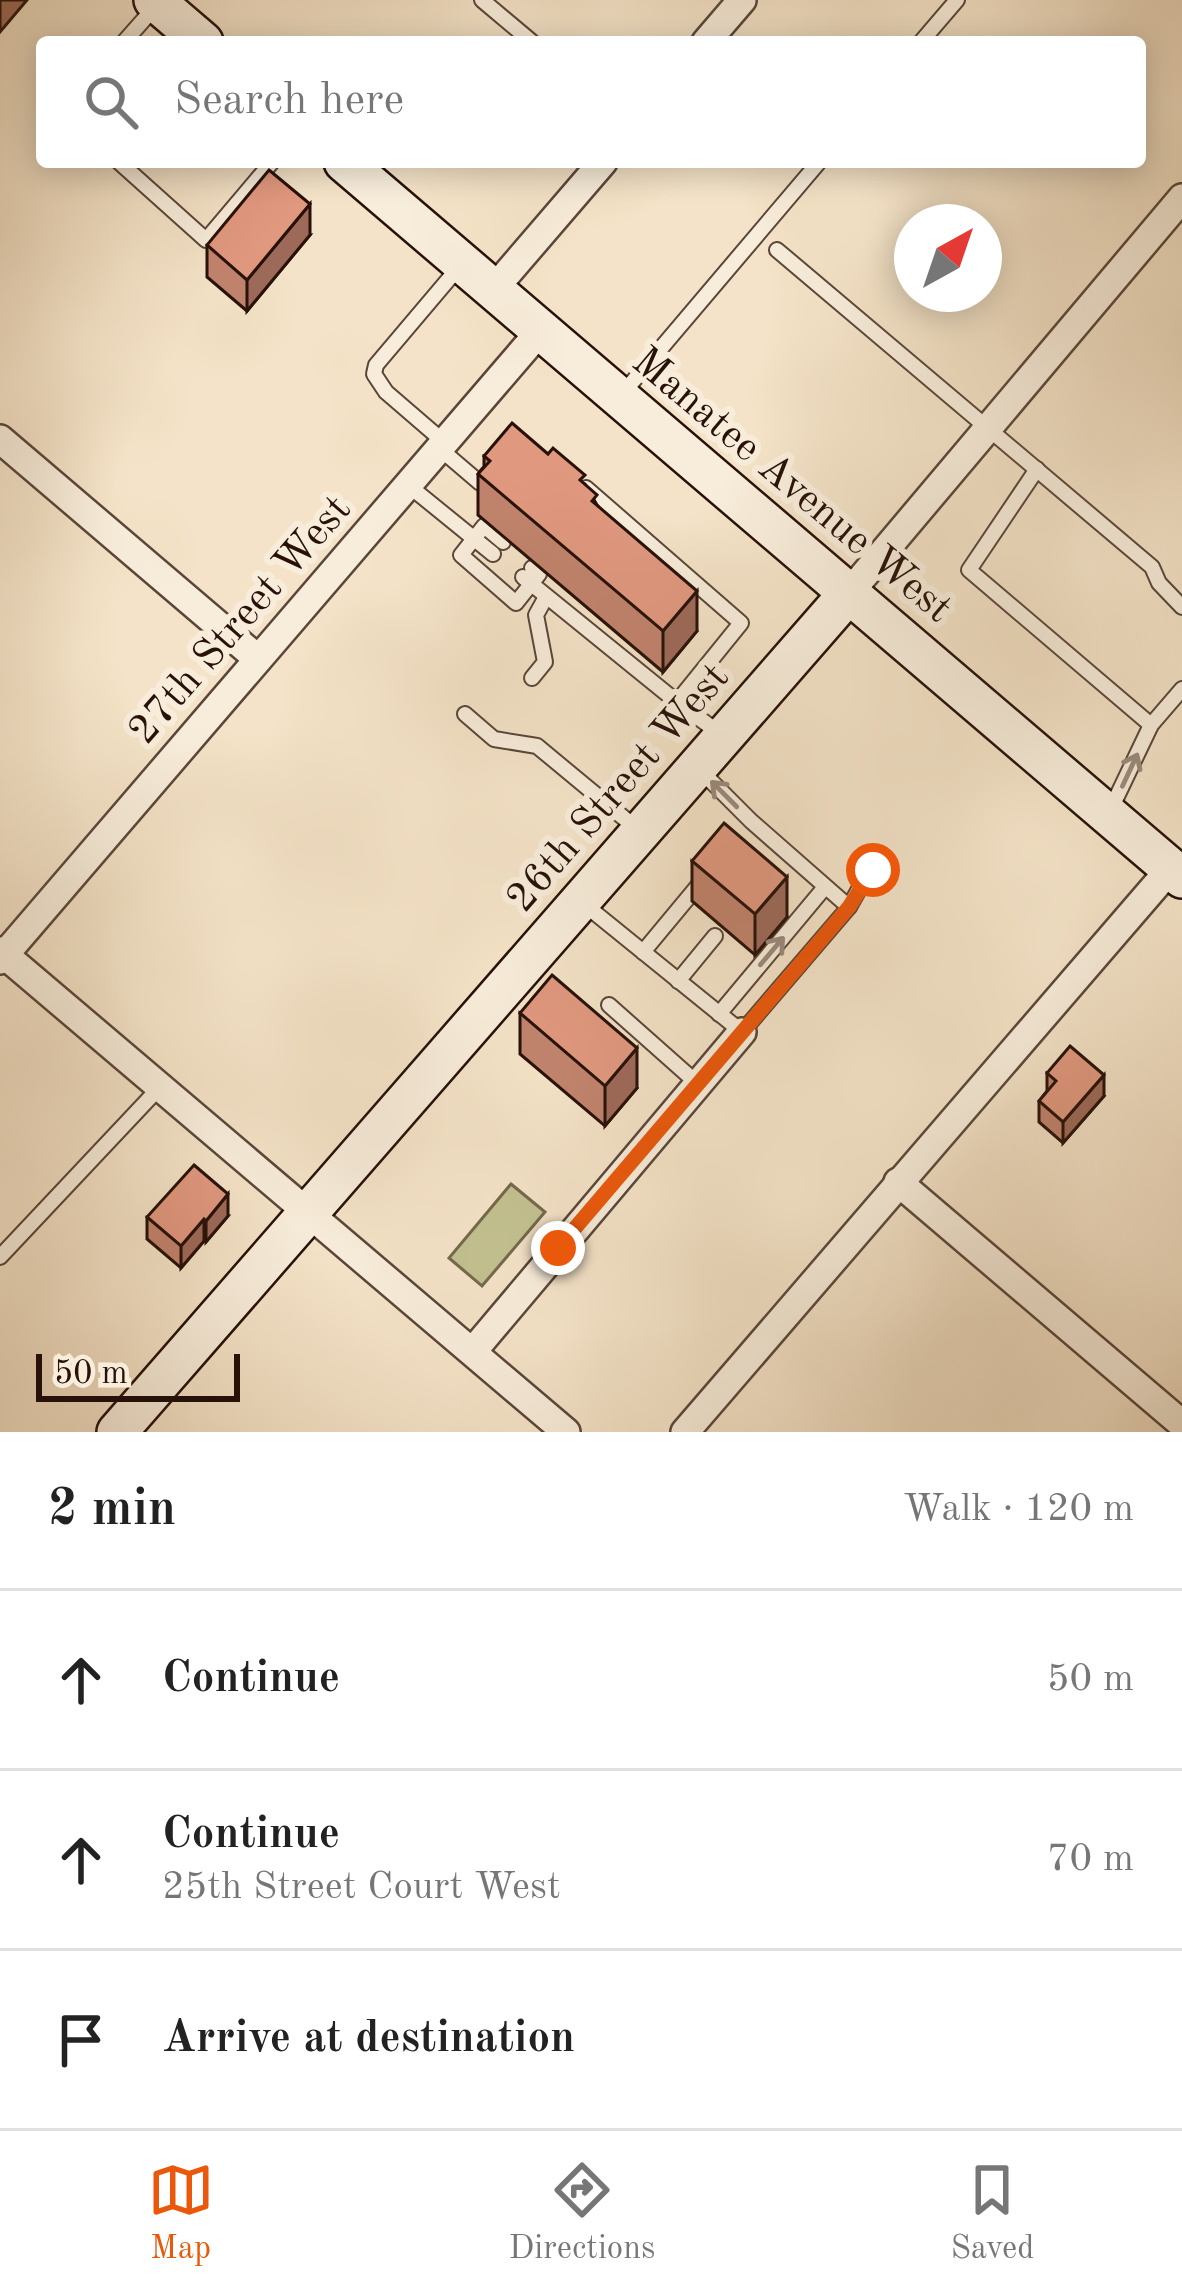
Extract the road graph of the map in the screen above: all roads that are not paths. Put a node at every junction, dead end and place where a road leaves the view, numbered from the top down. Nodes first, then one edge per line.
1 (482, 0) edge
2 (742, 0) edge
3 (957, 0) edge
4 (158, 1) edge
5 (129, 36) edge
6 (196, 36) edge
7 (525, 36) edge
8 (711, 36) edge
9 (926, 36) edge
10 (126, 168) edge
11 (267, 168) edge
12 (351, 168) edge
13 (598, 168) edge
14 (814, 168) edge
15 (1182, 198) edge
16 (777, 250) dead end
17 (462, 263) junction
18 (494, 290) junction
19 (541, 330) junction
20 (619, 397) junction
21 (988, 428) junction
22 (0, 439) edge
23 (442, 445) junction
24 (494, 466) edge
25 (1037, 469) junction
26 (573, 477) edge
27 (408, 485) junction
28 (475, 538) junction
29 (498, 548) dead end
30 (849, 593) junction
31 (546, 597) junction
32 (1182, 607) edge
33 (258, 659) junction
34 (532, 678) dead end
35 (1182, 689) edge
36 (677, 702) junction
37 (465, 714) dead end
38 (1151, 725) junction
39 (722, 736) junction
40 (697, 766) junction
41 (1108, 815) junction
42 (752, 821) junction
43 (640, 832) junction
44 (738, 838) edge
45 (878, 856) dead end
46 (711, 870) edge
47 (1176, 873) edge
48 (825, 887) junction
49 (579, 900) junction
50 (849, 907) junction
51 (715, 936) dead end
52 (643, 952) junction
53 (2, 955) edge
54 (678, 981) junction
55 (609, 1005) dead end
56 (718, 1014) junction
57 (742, 1032) junction
58 (698, 1084) junction
59 (160, 1087) junction
60 (898, 1182) junction
61 (307, 1210) junction
62 (0, 1257) edge
63 (473, 1351) junction
64 (1182, 1424) edge
65 (117, 1432) edge
66 (566, 1432) edge
67 (685, 1432) edge

1 - 7 lane
2 - 8 street
3 - 9 lane
4 - 5 lane
4 - 6 main road
10 - 11 lane
12 - 17 main road, Manatee Avenue West
13 - 18 street
14 - 20 lane
15 - 21 street, 26th Street West
16 - 21 lane
17 - 18 main road, Manatee Avenue West
17 - 23 lane
18 - 19 main road, Manatee Avenue West
19 - 20 main road, Manatee Avenue West
19 - 23 street, 27th Street West
20 - 30 main road, Manatee Avenue West
21 - 25 lane
21 - 30 street, 26th Street West
22 - 33 street
23 - 24 lane
23 - 27 street, 27th Street West
25 - 32 lane
25 - 38 lane
26 - 36 lane
27 - 28 lane
27 - 33 street, 27th Street West
28 - 29 lane
28 - 31 lane
30 - 39 main road, 26th Street West
30 - 41 main road, Manatee Avenue West
31 - 34 lane
31 - 36 lane
33 - 53 street, 27th Street West
35 - 38 lane
36 - 39 lane
37 - 43 lane
41 -> 38 lane
39 - 40 main road, 26th Street West
42 -> 40 lane
40 - 43 main road, 26th Street West
41 - 47 main road, Manatee Avenue West
42 - 44 lane
42 - 48 lane
43 - 49 main road, 26th Street West
45 - 50 lane
46 - 52 lane
47 - 60 street
48 - 50 lane
56 -> 48 lane
49 - 52 lane
49 - 61 main road, 26th Street West
50 - 57 lane
51 - 54 lane
52 - 54 lane
53 - 59 street
54 - 56 lane
55 - 58 lane
56 - 57 lane
57 - 58 street
58 - 63 street
59 - 61 street
59 - 62 lane
60 - 64 street
60 - 67 street
61 - 63 street
61 - 65 main road, 26th Street West
63 - 66 street

